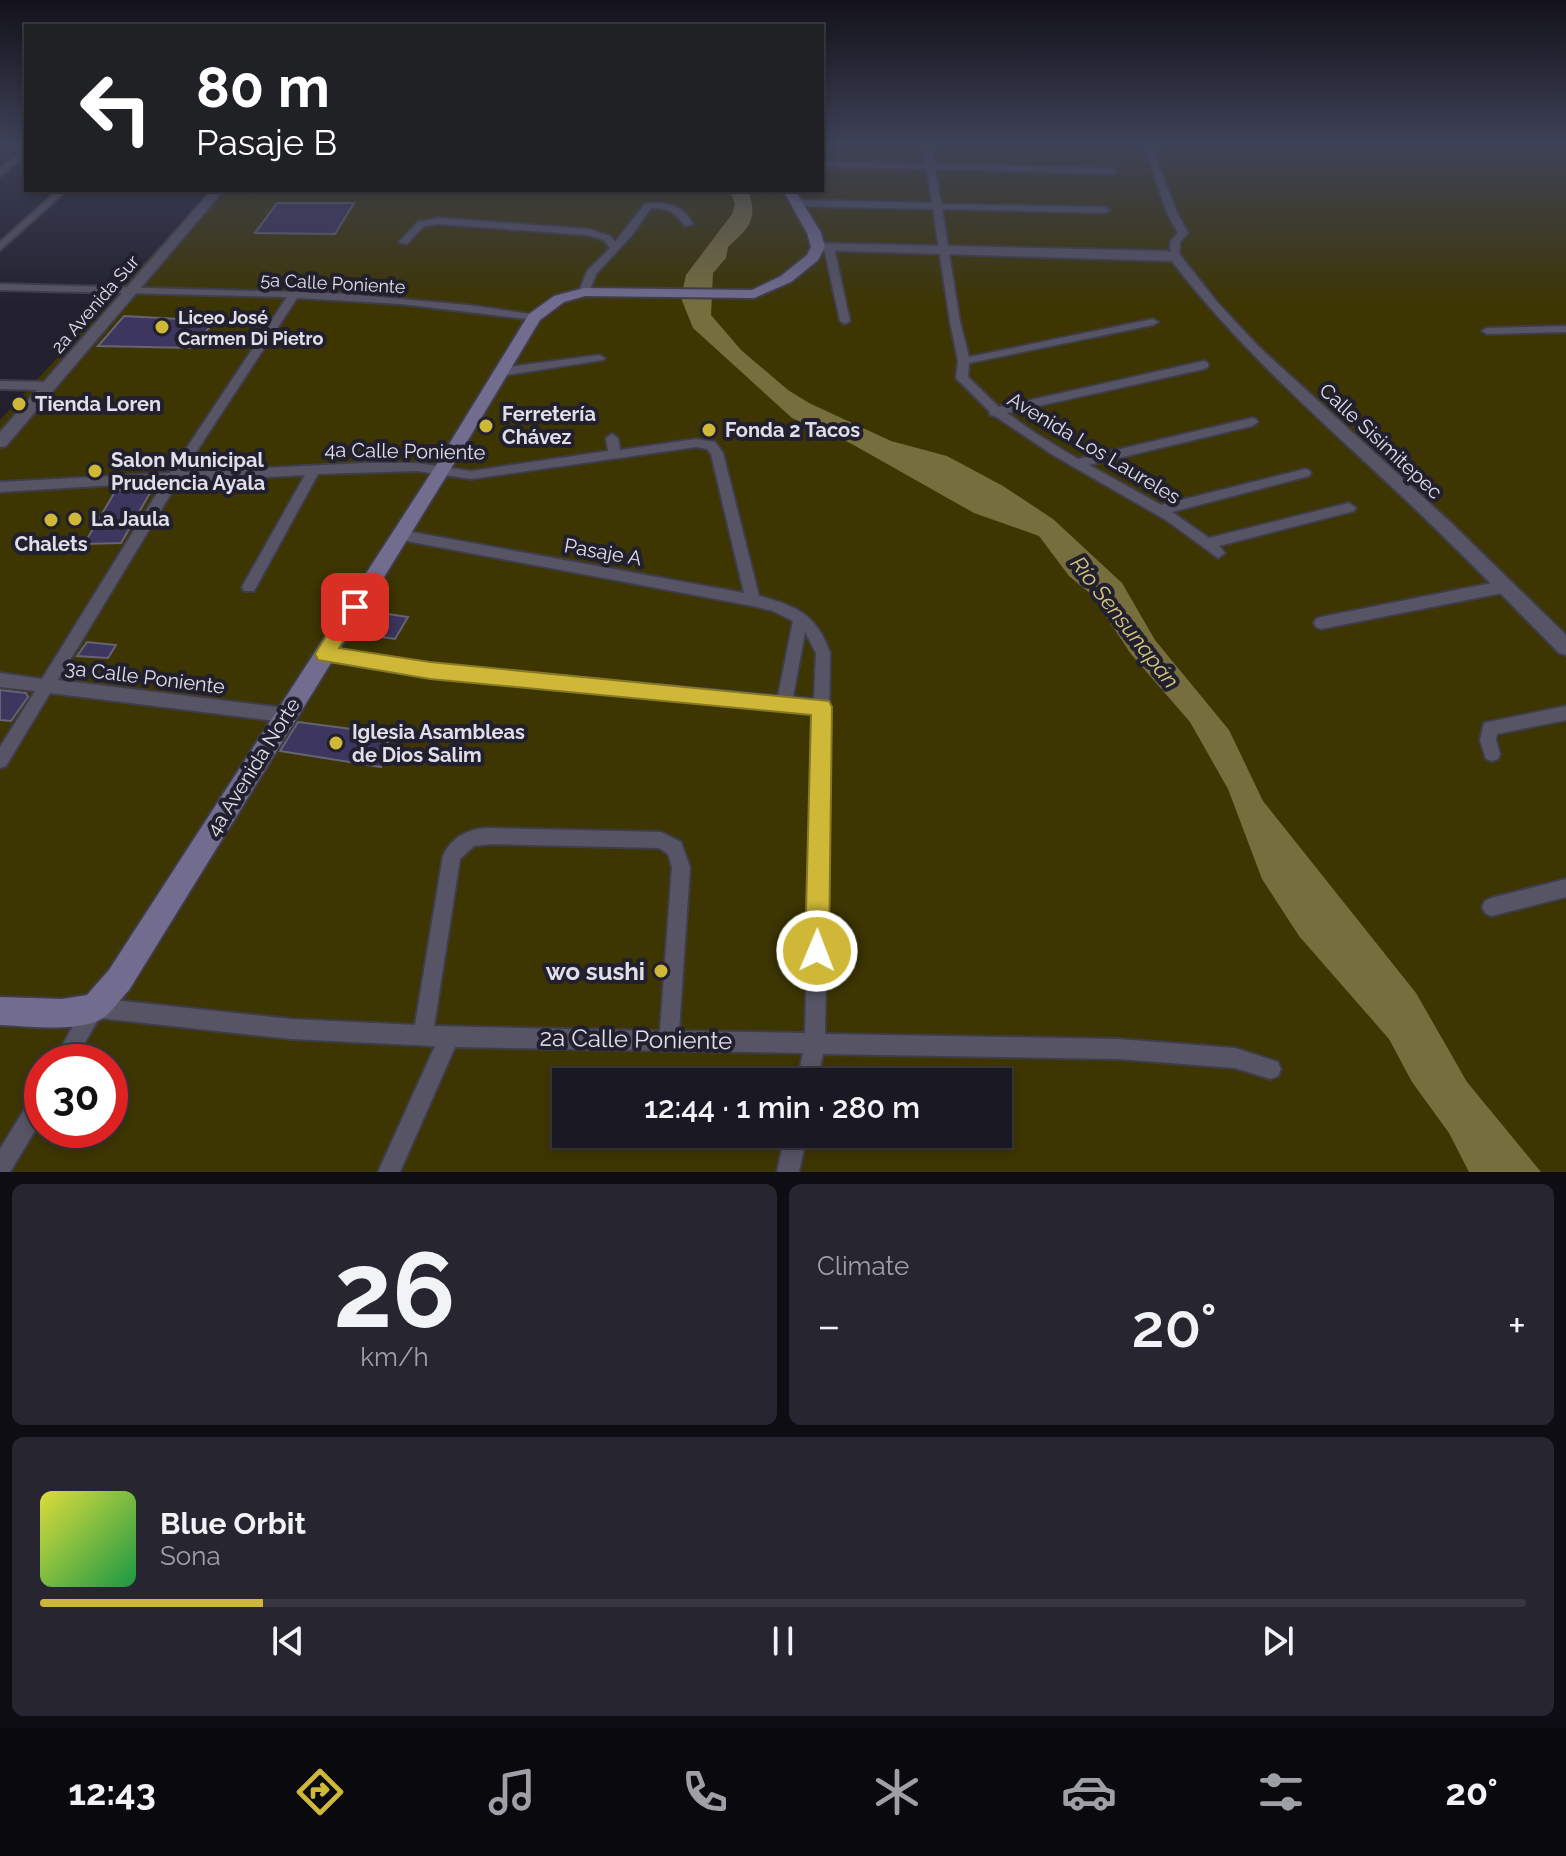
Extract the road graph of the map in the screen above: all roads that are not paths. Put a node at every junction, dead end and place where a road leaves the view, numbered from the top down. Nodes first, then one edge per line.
1 (54, 198) edge
2 (211, 198) edge
3 (794, 198) edge
4 (935, 198) edge
5 (1167, 198) edge
6 (798, 203) junction
7 (936, 208) junction
8 (1105, 210) dead end
9 (688, 224) dead end
10 (404, 242) dead end
11 (0, 247) edge
12 (615, 248) junction
13 (823, 248) junction
14 (943, 250) junction
15 (1176, 258) junction
16 (0, 287) edge
17 (130, 290) junction
18 (584, 292) junction
19 (293, 296) junction
20 (534, 317) junction
21 (845, 321) dead end
22 (1153, 322) dead end
23 (1566, 329) edge
24 (1487, 331) dead end
25 (599, 358) dead end
26 (964, 361) junction
27 (1204, 365) dead end
28 (500, 372) junction
29 (0, 385) edge
30 (47, 386) junction
31 (994, 412) junction
32 (1252, 422) dead end
33 (612, 438) dead end
34 (0, 442) edge
35 (615, 454) junction
36 (1078, 463) junction
37 (314, 470) junction
38 (441, 471) junction
39 (1305, 473) dead end
40 (174, 477) junction
41 (0, 487) edge
42 (1349, 508) dead end
43 (1160, 510) junction
44 (401, 535) junction
45 (1507, 586) junction
46 (249, 587) dead end
47 (753, 600) junction
48 (799, 616) junction
49 (1321, 623) dead end
50 (1566, 647) edge
51 (324, 654) junction
52 (0, 680) edge
53 (46, 686) junction
54 (784, 703) junction
55 (822, 707) junction
56 (1566, 713) edge
57 (285, 715) junction
58 (1492, 754) dead end
59 (0, 761) edge
60 (1566, 888) edge
61 (1491, 907) dead end
62 (94, 1008) junction
63 (0, 1011) edge
64 (423, 1036) junction
65 (449, 1037) junction
66 (669, 1039) junction
67 (815, 1042) junction
68 (73, 1044) edge
69 (810, 1068) edge
70 (1271, 1069) dead end
71 (24, 1131) edge
72 (793, 1148) edge
73 (4, 1166) edge
74 (389, 1172) edge
75 (788, 1172) edge

1 - 11 street
2 - 17 street, 2a Avenida Sur
3 - 6 main road
4 - 7 street, Avenida Los Laureles
5 - 15 street
6 - 7 street
6 - 13 main road
7 - 8 street
7 - 14 street, Avenida Los Laureles
9 - 12 street
10 - 12 street
12 - 18 street
13 - 14 street
13 - 18 main road
13 - 21 street
14 - 15 street
14 - 26 street, Avenida Los Laureles
15 - 45 street, Calle Sisimitepec
16 - 17 street, 5a Calle Poniente
17 - 19 street, 5a Calle Poniente
17 - 30 street, 2a Avenida Sur
18 - 20 main road
19 - 20 street, 5a Calle Poniente
19 - 40 street
20 - 28 main road, 4a Avenida Norte
22 - 26 street
23 - 24 street
25 - 28 street
26 - 31 street, Avenida Los Laureles
27 - 31 street
28 - 38 main road, 4a Avenida Norte
29 - 30 street
30 - 34 street, 2a Avenida Sur
31 - 36 street, Avenida Los Laureles
32 - 36 street
33 - 35 street
35 - 38 street, 4a Calle Poniente
35 - 47 street, 4a Calle Poniente
36 - 43 street, Avenida Los Laureles
37 - 38 street, 4a Calle Poniente
37 - 40 street, 4a Calle Poniente
37 - 46 street
38 - 44 main road, 4a Avenida Norte
39 - 43 street
40 - 41 street, 4a Calle Poniente
40 - 53 street
42 - 43 street, Avenida Los Laureles
44 - 47 street, Pasaje A
44 - 51 main road, 4a Avenida Norte
45 - 49 street
45 - 50 street, Calle Sisimitepec
47 - 48 street, Pasaje A
48 - 54 street
48 - 55 street
51 - 54 street
51 - 57 main road, 4a Avenida Norte
52 - 53 street, 3a Calle Poniente
53 - 57 street, 3a Calle Poniente
53 - 59 street
54 - 55 street
55 - 67 street
56 - 58 street
57 - 62 main road, 4a Avenida Norte
60 - 61 street
62 - 63 main road, 2a Calle Poniente
62 - 64 street, 2a Calle Poniente
62 - 68 street, 4a Avenida Norte
64 - 65 street, 2a Calle Poniente
64 - 66 street
65 - 66 street, 2a Calle Poniente
65 - 74 street
66 - 67 street, 2a Calle Poniente
67 - 69 street
67 - 70 street, 2a Calle Poniente
71 - 73 street
72 - 75 street

